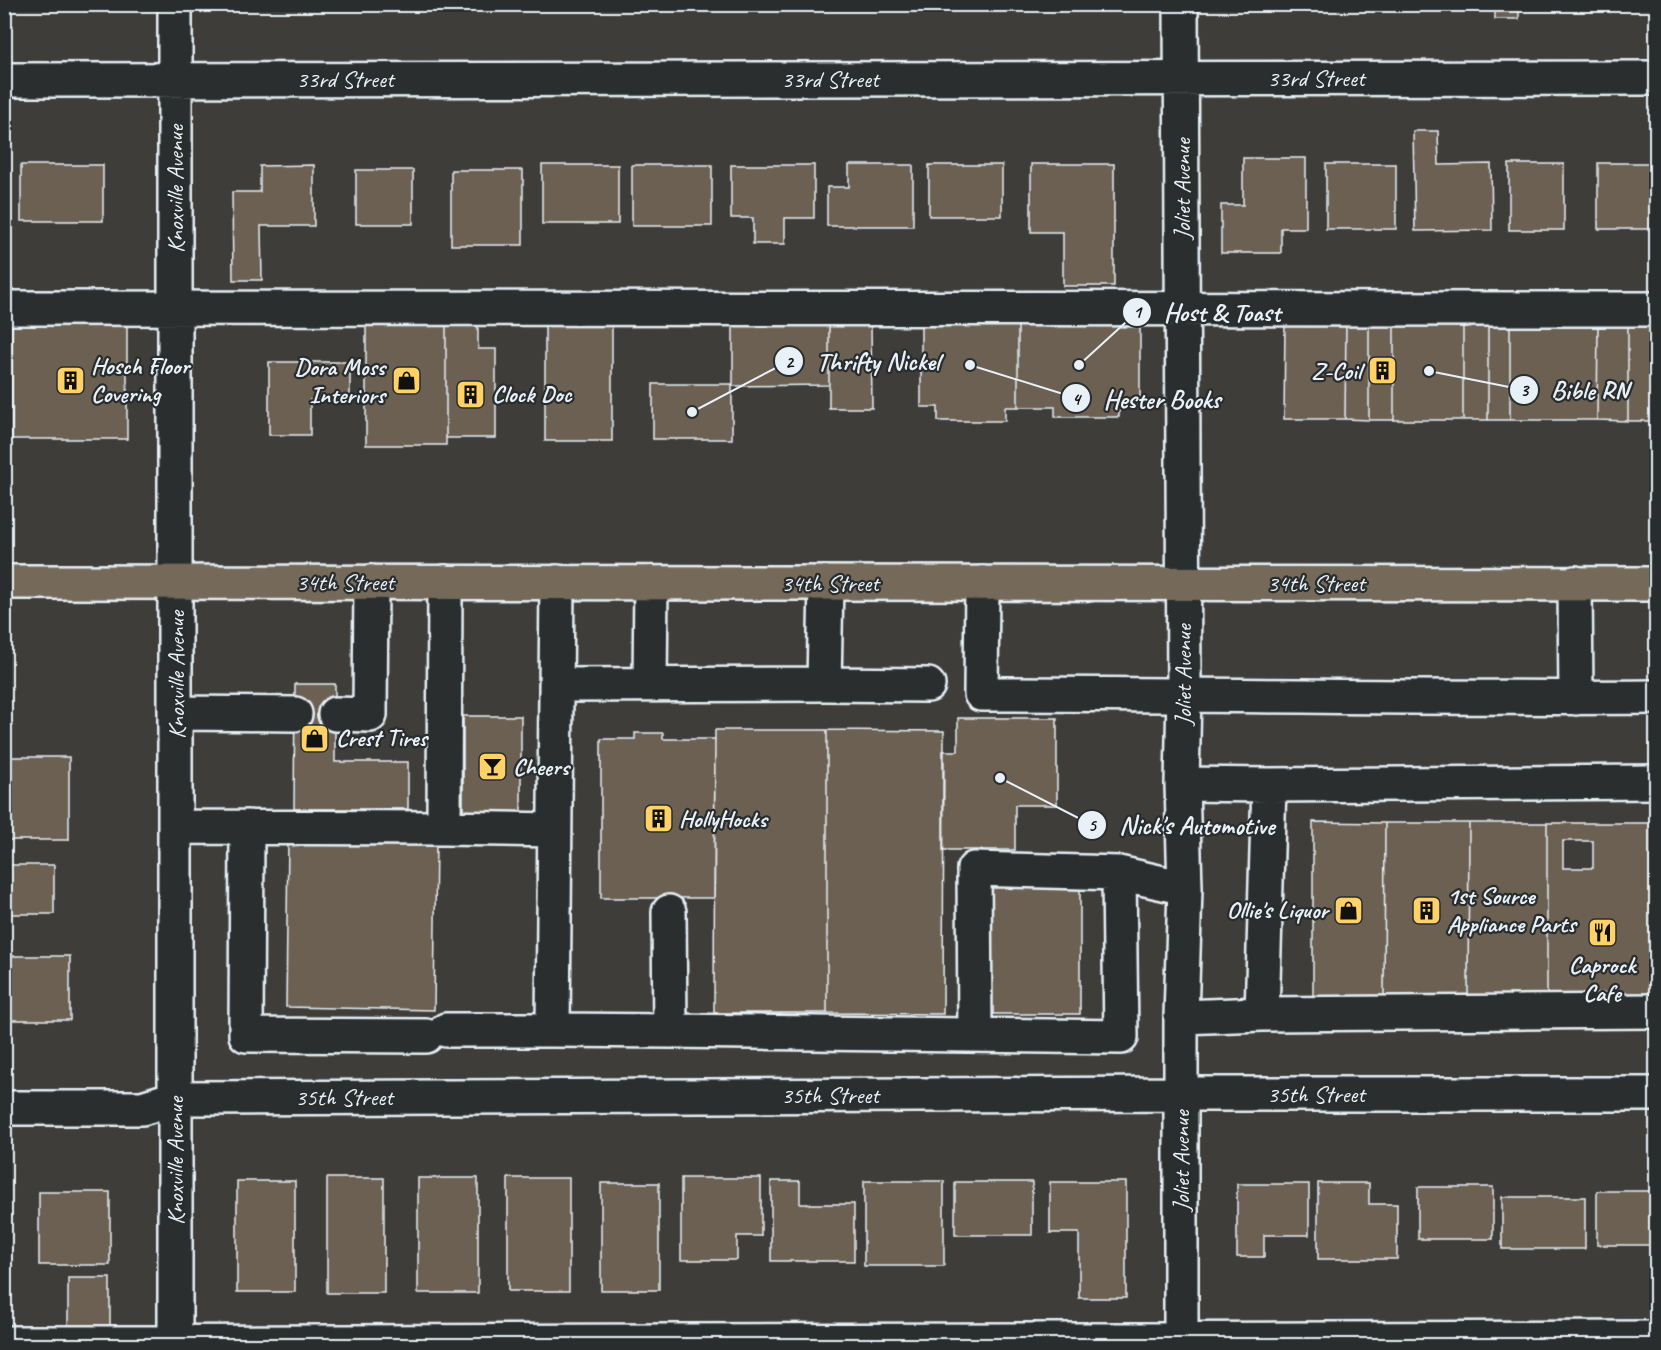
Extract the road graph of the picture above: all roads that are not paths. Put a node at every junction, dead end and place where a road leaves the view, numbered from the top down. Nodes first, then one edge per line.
1 (175, 4) edge
2 (1181, 4) edge
3 (1181, 78) junction
4 (1656, 78) edge
5 (4, 80) edge
6 (175, 80) junction
7 (4, 308) edge
8 (176, 308) junction
9 (1656, 309) edge
10 (1182, 310) junction
11 (4, 582) edge
12 (176, 582) junction
13 (371, 582) junction
14 (445, 582) junction
15 (557, 582) junction
16 (651, 583) junction
17 (826, 583) junction
18 (982, 583) junction
19 (1183, 583) junction
20 (1575, 583) junction
21 (1656, 584) edge
22 (650, 684) junction
23 (824, 684) junction
24 (556, 685) junction
25 (928, 685) dead end
26 (1184, 694) junction
27 (1656, 697) edge
28 (1576, 698) junction
29 (176, 712) junction
30 (295, 714) dead end
31 (335, 714) dead end
32 (1656, 782) edge
33 (1182, 784) junction
34 (1269, 785) junction
35 (175, 827) junction
36 (247, 827) junction
37 (444, 828) junction
38 (554, 830) junction
39 (1119, 873) junction
40 (1185, 888) junction
41 (669, 912) dead end
42 (1656, 1011) edge
43 (1262, 1014) junction
44 (1181, 1017) junction
45 (553, 1030) junction
46 (670, 1031) junction
47 (975, 1035) junction
48 (1181, 1094) junction
49 (1656, 1094) edge
50 (175, 1098) junction
51 (4, 1108) edge
52 (1656, 1338) edge
53 (4, 1343) edge
54 (1181, 1343) edge
55 (175, 1344) edge

1 - 6 street, Knoxville Avenue
2 - 3 street, Joliet Avenue
3 - 4 street, 33rd Street
3 - 6 street, 33rd Street
3 - 10 street, Joliet Avenue
5 - 6 street, 33rd Street
6 - 8 street, Knoxville Avenue
7 - 8 street
8 - 10 street
8 - 12 street, Knoxville Avenue
9 - 10 street
10 - 19 street, Joliet Avenue
11 - 12 main road, 34th Street
12 - 13 main road, 34th Street
12 - 29 street, Knoxville Avenue
13 - 14 main road, 34th Street
13 - 31 street
14 - 15 main road, 34th Street
14 - 37 street
15 - 16 main road, 34th Street
15 - 24 street
16 - 17 main road, 34th Street
16 - 22 street
17 - 18 main road, 34th Street
17 - 23 street
18 - 19 main road, 34th Street
18 - 26 street
19 - 20 main road, 34th Street
19 - 26 street, Joliet Avenue
20 - 21 main road, 34th Street
20 - 28 street
22 - 23 street
22 - 24 street
23 - 25 street
24 - 38 street
26 - 28 street
26 - 33 street, Joliet Avenue
27 - 28 street
29 - 30 street
29 - 35 street, Knoxville Avenue
32 - 34 street
33 - 34 street
33 - 40 street, Joliet Avenue
34 - 43 street
35 - 36 street
35 - 50 street, Knoxville Avenue
36 - 37 street
36 - 45 street
37 - 38 street
38 - 45 street
39 - 40 street
39 - 47 street
39 - 47 street
40 - 44 street, Joliet Avenue
41 - 46 street
42 - 43 street
43 - 44 street
44 - 48 street, Joliet Avenue
45 - 46 street
46 - 47 street
48 - 49 street, 35th Street
48 - 50 street, 35th Street
48 - 54 street, Joliet Avenue
50 - 51 street, 35th Street
50 - 55 street, Knoxville Avenue
52 - 54 street
53 - 55 street
54 - 55 street

